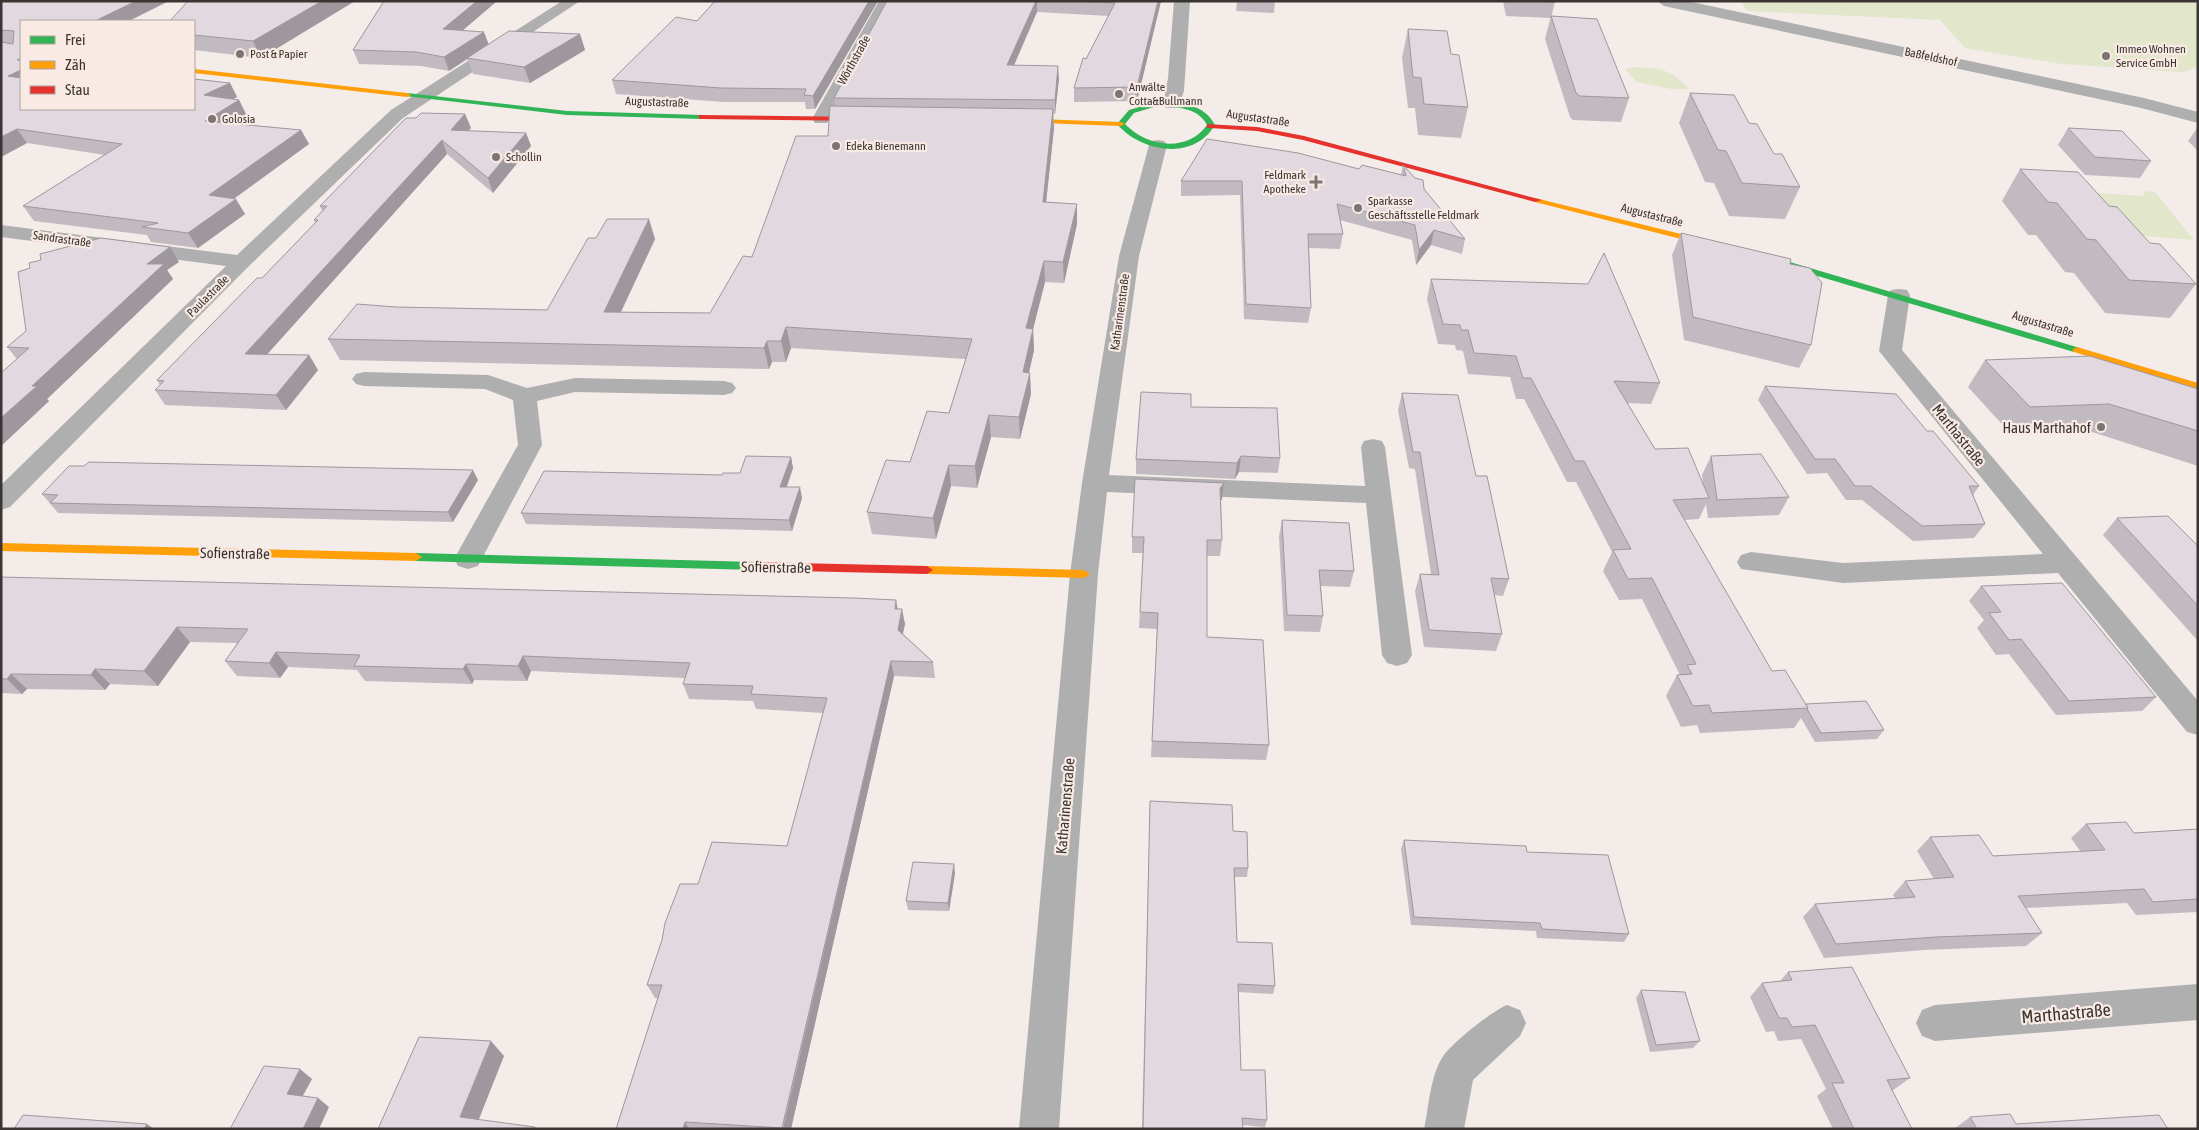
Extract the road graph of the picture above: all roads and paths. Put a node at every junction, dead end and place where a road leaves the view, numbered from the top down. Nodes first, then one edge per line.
1 (573, 1) edge
2 (887, 1) edge
3 (1182, 1) edge
4 (1664, 1) edge
5 (195, 71) edge
6 (421, 97) junction
7 (1172, 104) junction
8 (2198, 118) edge
9 (821, 119) junction
10 (880, 119) edge
11 (998, 120) edge
12 (1121, 124) junction
13 (1210, 126) junction
14 (1158, 145) junction
15 (1, 230) edge
16 (242, 262) junction
17 (1899, 295) junction
18 (364, 379) dead end
19 (2198, 386) edge
20 (724, 388) dead end
21 (525, 396) junction
22 (1373, 447) dead end
23 (1095, 483) junction
24 (1379, 495) junction
25 (1, 500) edge
26 (1, 547) edge
27 (468, 559) junction
28 (1751, 562) dead end
29 (2064, 563) junction
30 (1084, 574) junction
31 (1397, 655) dead end
32 (2198, 723) edge
33 (2198, 1002) edge
34 (1507, 1023) dead end
35 (1935, 1023) dead end
36 (1039, 1129) edge
37 (1444, 1129) edge

1 - 6 street, Paulastraße
2 - 9 street, Wörthstraße
3 - 7 street
4 - 8 street, Baßfeldshof
5 - 6 main road, Augustastraße
6 - 9 main road, Augustastraße
6 - 16 street, Paulastraße
7 - 12 main road
7 - 13 main road
9 - 10 main road, Augustastraße
11 - 12 main road
12 - 14 main road
13 - 14 main road
13 - 17 main road, Augustastraße
14 - 23 street, Katharinenstraße
15 - 16 street, Sandrastraße
16 - 25 street, Paulastraße
17 - 19 main road, Augustastraße
17 - 29 street, Marthastraße
18 - 21 street
20 - 21 street
21 - 27 street
22 - 24 street
23 - 24 street
23 - 30 street, Katharinenstraße
24 - 31 street
26 - 27 main road, Sofienstraße
27 - 30 main road, Sofienstraße
28 - 29 street
29 - 32 street, Marthastraße
30 - 36 street, Katharinenstraße
33 - 35 street, Marthastraße
34 - 37 street

